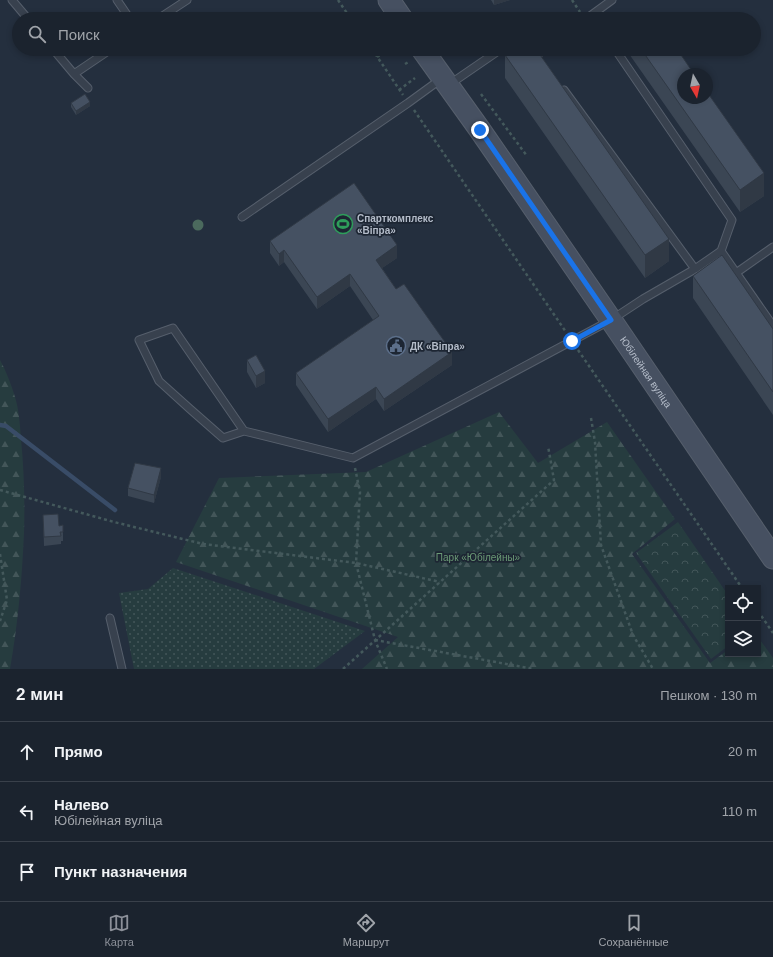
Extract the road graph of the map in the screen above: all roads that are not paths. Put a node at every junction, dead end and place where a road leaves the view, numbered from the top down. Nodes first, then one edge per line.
1 (12, 0) edge
2 (117, 0) edge
3 (187, 0) edge
4 (389, 0) edge
5 (612, 0) edge
6 (22, 12) edge
7 (125, 12) edge
8 (169, 12) edge
9 (397, 12) edge
10 (597, 12) edge
11 (59, 56) edge
12 (101, 56) edge
13 (427, 56) edge
14 (489, 56) edge
15 (540, 56) edge
16 (619, 56) edge
17 (543, 60) edge
18 (74, 74) junction
19 (445, 82) junction
20 (561, 86) edge
21 (88, 88) dead end
22 (242, 217) dead end
23 (773, 247) edge
24 (721, 251) junction
25 (695, 269) junction
26 (736, 273) junction
27 (611, 320) junction
28 (773, 326) edge
29 (244, 431) junction
30 (773, 558) edge
31 (110, 618) dead end
32 (122, 669) edge

1 - 6 lane
2 - 7 lane
3 - 8 lane
4 - 9 main road
5 - 10 lane
11 - 18 lane
12 - 18 lane
13 - 19 main road, Юбілейная вуліца
14 - 19 lane
15 - 17 lane
16 - 24 lane
18 - 21 lane
19 - 22 lane
19 - 27 main road, Юбілейная вуліца
20 - 25 lane
23 - 26 lane
24 - 25 lane
24 - 26 lane
25 - 27 lane
26 - 28 lane
27 - 29 lane
27 - 30 main road, Юбілейная вуліца
29 - 29 lane
31 - 32 lane

